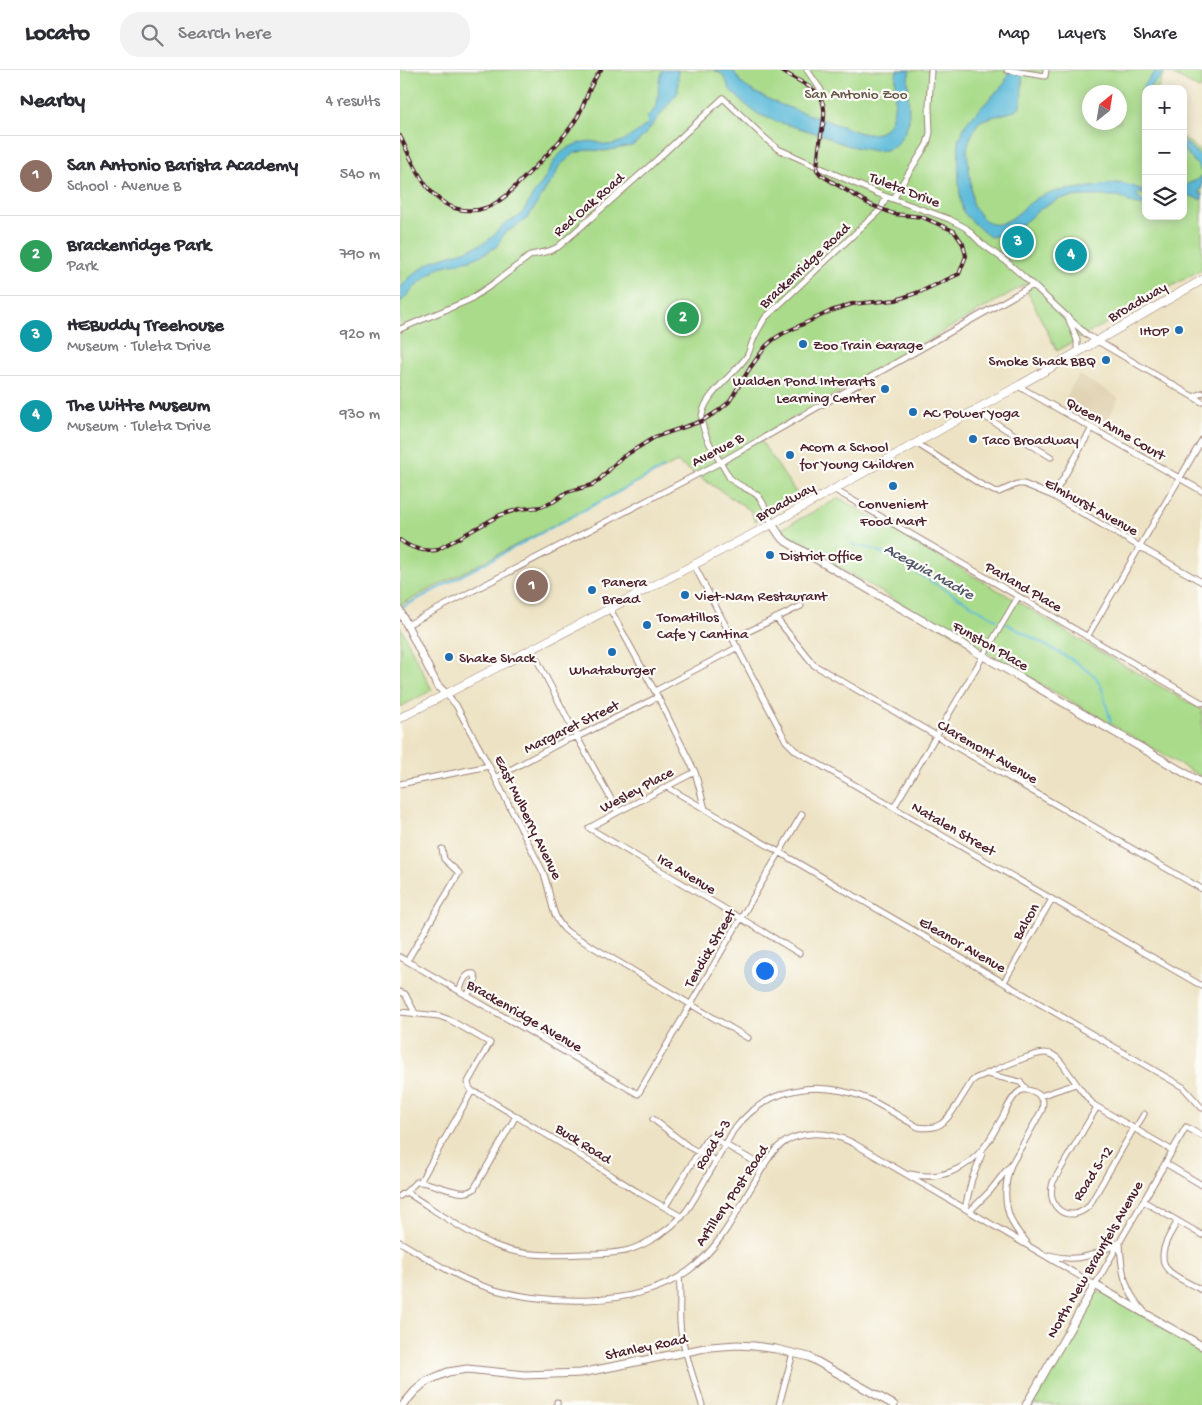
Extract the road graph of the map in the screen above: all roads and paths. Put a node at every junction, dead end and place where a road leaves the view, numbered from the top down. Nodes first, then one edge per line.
1 (807, 70) edge
2 (931, 70) edge
3 (1007, 70) edge
4 (1046, 70) edge
5 (821, 90) dead end
6 (723, 98) joint
7 (886, 197) junction
8 (894, 199) junction
9 (1202, 280) edge
10 (1034, 285) junction
11 (1068, 317) junction
12 (400, 329) edge
13 (1096, 341) junction
14 (1077, 352) junction
15 (1018, 386) junction
16 (1202, 393) edge
17 (1193, 398) junction
18 (1202, 402) edge
19 (973, 410) junction
20 (1092, 428) junction
21 (1202, 440) edge
22 (916, 443) junction
23 (1051, 457) dead end
24 (721, 462) junction
25 (1179, 478) junction
26 (834, 490) junction
27 (1202, 492) edge
28 (1053, 496) junction
29 (772, 524) junction
30 (1140, 547) junction
31 (694, 565) junction
32 (1202, 582) edge
33 (1018, 596) junction
34 (801, 606) dead end
35 (610, 609) junction
36 (402, 614) edge
37 (776, 618) junction
38 (407, 625) junction
39 (1087, 637) junction
40 (733, 639) junction
41 (738, 647) junction
42 (532, 650) junction
43 (984, 656) junction
44 (655, 691) junction
45 (446, 694) junction
46 (658, 697) junction
47 (1202, 703) edge
48 (400, 718) edge
49 (936, 735) junction
50 (577, 738) junction
51 (489, 766) junction
52 (695, 772) junction
53 (495, 778) junction
54 (1202, 783) edge
55 (400, 784) edge
56 (667, 787) junction
57 (894, 807) junction
58 (705, 808) junction
59 (618, 812) junction
60 (802, 814) dead end
61 (589, 828) joint
62 (442, 850) dead end
63 (780, 852) junction
64 (1202, 889) edge
65 (1052, 899) junction
66 (740, 919) junction
67 (799, 953) dead end
68 (400, 957) edge
69 (407, 961) junction
70 (1004, 982) junction
71 (1202, 986) edge
72 (458, 991) junction
73 (400, 992) edge
74 (467, 996) junction
75 (691, 1004) junction
76 (400, 1012) edge
77 (415, 1013) junction
78 (748, 1038) dead end
79 (987, 1074) junction
80 (1076, 1084) junction
81 (1025, 1090) junction
82 (472, 1091) junction
83 (638, 1094) joint
84 (1040, 1096) junction
85 (1202, 1099) edge
86 (1200, 1106) edge
87 (1097, 1107) junction
88 (1144, 1114) dead end
89 (516, 1116) junction
90 (654, 1118) dead end
91 (1135, 1128) junction
92 (1202, 1136) edge
93 (726, 1145) junction
94 (986, 1145) junction
95 (1173, 1150) junction
96 (698, 1152) junction
97 (716, 1161) junction
98 (1165, 1163) junction
99 (1011, 1165) junction
100 (764, 1167) junction
101 (903, 1172) junction
102 (420, 1182) junction
103 (1202, 1185) edge
104 (406, 1192) junction
105 (400, 1196) edge
106 (1143, 1201) junction
107 (665, 1207) junction
108 (968, 1209) junction
109 (682, 1217) junction
110 (1178, 1221) junction
111 (1202, 1235) edge
112 (400, 1242) edge
113 (1120, 1242) junction
114 (1032, 1247) junction
115 (1042, 1253) junction
116 (679, 1278) junction
117 (1095, 1285) junction
118 (1202, 1290) edge
119 (1149, 1316) junction
120 (1202, 1346) edge
121 (686, 1352) junction
122 (793, 1352) junction
123 (403, 1405) edge
124 (702, 1405) edge
125 (779, 1405) edge
126 (894, 1405) edge
127 (1026, 1405) edge

1 - 5 street
2 - 8 street
3 - 4 street
6 - 7 street, Tuleta Drive
6 - 12 street, Red Oak Road
7 - 8 street, Tuleta Drive
7 - 24 street, Brackenridge Road
8 - 10 street, Tuleta Drive
9 - 13 main road, Broadway
10 - 11 street, Tuleta Drive
10 - 24 street, Avenue B
11 - 13 street, Tuleta Drive
11 - 14 street, Tuleta Drive
13 - 14 main road, Broadway
13 - 17 street, Tuleta Drive
14 - 15 main road, Broadway
15 - 19 main road, Broadway
15 - 20 street, Queen Anne Court
16 - 17 street
17 - 18 street, Tuleta Drive
19 - 22 main road, Broadway
19 - 23 street
20 - 25 street, Queen Anne Court
20 - 28 street
21 - 25 street
22 - 26 main road, Broadway
22 - 28 street, Elmhurst Avenue
24 - 29 street, Brackenridge Road
24 - 38 street, Avenue B
25 - 27 street, Queen Anne Court
25 - 30 street
26 - 29 main road, Broadway
26 - 33 street, Parland Place
28 - 30 street, Elmhurst Avenue
29 - 31 main road, Broadway
29 - 43 street, Funston Place
30 - 32 street, Elmhurst Avenue
30 - 39 street
31 - 35 main road, Broadway
31 - 40 street
33 - 39 street, Parland Place
33 - 43 street
34 - 37 street
35 - 42 main road, Broadway
35 - 44 street
36 - 38 street, East Mulberry Avenue
37 - 40 street
37 - 49 street, Claremont Avenue
38 - 45 street, East Mulberry Avenue
39 - 47 street, Parland Place
40 - 41 street, Natalen Street
41 - 44 street
41 - 57 street, Natalen Street
42 - 45 main road, Broadway
42 - 50 street
43 - 49 street
43 - 54 street, Funston Place
44 - 46 street
45 - 48 main road, Broadway
45 - 51 street, East Mulberry Avenue
46 - 50 street, Margaret Street
46 - 52 street
49 - 57 street
49 - 64 street, Claremont Avenue
50 - 53 street, Margaret Street
50 - 59 street
51 - 53 street, East Mulberry Avenue
51 - 55 street
52 - 56 street, Wesley Place
52 - 58 street
53 - 75 street, East Mulberry Avenue
56 - 58 street, Eleanor Avenue
56 - 59 street, Wesley Place
57 - 65 street, Natalen Street
58 - 63 street, Eleanor Avenue
59 - 61 street, Wesley Place
60 - 63 street, Tendick Street
61 - 66 street, Ira Avenue
62 - 69 street
63 - 66 street, Tendick Street
63 - 70 street, Eleanor Avenue
65 - 70 street, Balcon
65 - 71 street, Natalen Street
66 - 67 street, Ira Avenue
66 - 75 street, Tendick Street
68 - 69 street, Brackenridge Avenue
69 - 72 street, Brackenridge Avenue
70 - 86 street, Eleanor Avenue
72 - 74 street, Brackenridge Avenue
72 - 74 street
73 - 77 street
74 - 83 street, Brackenridge Avenue
75 - 78 street, East Mulberry Avenue
75 - 83 street, Tendick Street
76 - 77 street
77 - 82 street
79 - 80 street, Road S-3
79 - 81 street
79 - 93 street, Road S-3
80 - 84 street
80 - 87 street, Road S-3
81 - 84 street
81 - 94 street
82 - 89 street, Buck Road
82 - 102 street
84 - 99 street
85 - 86 street
87 - 91 street, Road S-3
87 - 91 street, Road S-12
88 - 91 street
89 - 102 street
89 - 107 street, Buck Road
90 - 96 street
91 - 95 street, Road S-3
92 - 95 street, North New Braunfels Avenue
93 - 96 street
93 - 97 street, Road S-3
93 - 100 street
94 - 101 street
94 - 108 street
95 - 98 street, North New Braunfels Avenue
96 - 97 street
96 - 107 street
97 - 109 street, Road S-3
98 - 103 street
98 - 106 street, North New Braunfels Avenue
99 - 108 street
99 - 114 street
100 - 101 street, Artillery Post Road
100 - 116 street, Artillery Post Road
101 - 108 street, Artillery Post Road
102 - 104 street
104 - 105 street
104 - 109 street, Road S-3
106 - 110 street
106 - 113 street, North New Braunfels Avenue
107 - 109 street, Buck Road
108 - 114 street, Artillery Post Road
110 - 111 street
110 - 118 street
112 - 116 street, Artillery Post Road
113 - 115 street, Artillery Post Road
113 - 117 street, North New Braunfels Avenue
113 - 119 street
114 - 115 street, Artillery Post Road
115 - 117 street, Artillery Post Road
116 - 121 street
117 - 119 street
117 - 127 street, North New Braunfels Avenue
119 - 120 street
121 - 122 street, Stanley Road
121 - 123 street, Stanley Road
121 - 124 street
122 - 125 street
122 - 126 street, Stanley Road

